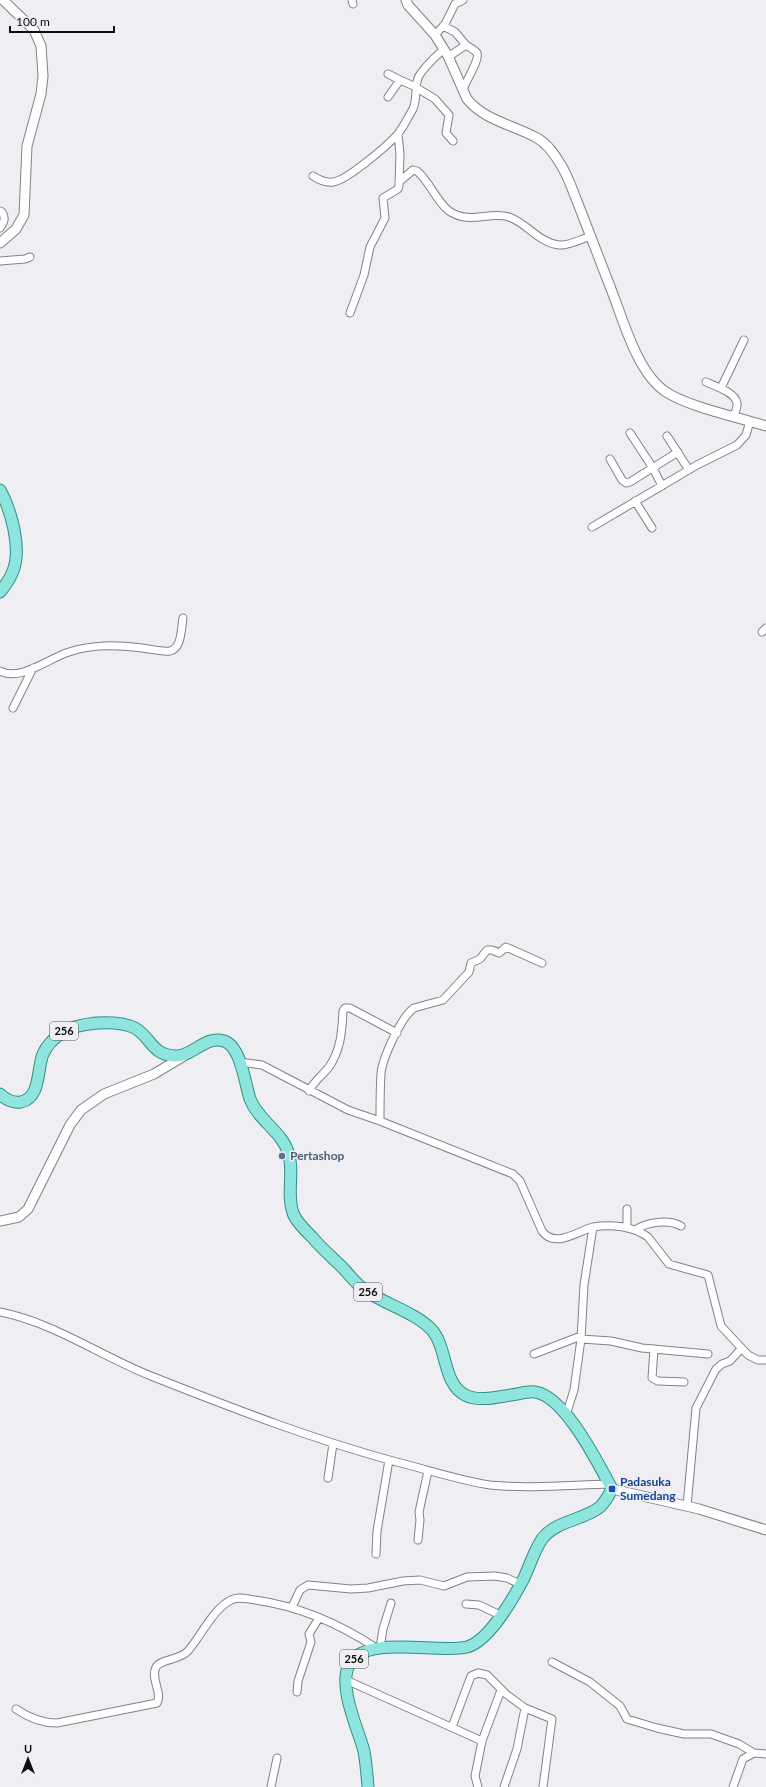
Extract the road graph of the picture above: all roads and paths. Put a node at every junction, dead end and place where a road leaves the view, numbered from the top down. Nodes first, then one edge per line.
1 (3, 0) edge
2 (406, 0) edge
3 (463, 0) edge
4 (453, 2) edge
5 (443, 26) junction
6 (435, 35) junction
7 (466, 45) junction
8 (446, 53) junction
9 (388, 74) dead end
10 (400, 80) junction
11 (416, 88) junction
12 (463, 90) junction
13 (388, 97) dead end
14 (398, 134) junction
15 (453, 141) dead end
16 (313, 176) dead end
17 (399, 182) junction
18 (0, 212) edge
19 (0, 228) edge
20 (591, 236) junction
21 (0, 243) edge
22 (30, 258) dead end
23 (0, 260) edge
24 (350, 313) dead end
25 (744, 340) dead end
26 (706, 382) dead end
27 (721, 388) junction
28 (734, 416) junction
29 (750, 421) junction
30 (766, 426) edge
31 (630, 433) dead end
32 (667, 436) dead end
33 (678, 452) junction
34 (610, 459) dead end
35 (653, 468) junction
36 (689, 470) junction
37 (662, 486) junction
38 (1, 495) edge
39 (635, 501) junction
40 (592, 527) dead end
41 (652, 528) dead end
42 (0, 592) edge
43 (183, 618) dead end
44 (33, 668) junction
45 (0, 671) edge
46 (13, 708) dead end
47 (542, 963) dead end
48 (398, 1030) junction
49 (162, 1054) junction
50 (184, 1056) junction
51 (240, 1062) junction
52 (154, 1074) junction
53 (309, 1091) junction
54 (0, 1094) edge
55 (380, 1120) junction
56 (627, 1210) dead end
57 (0, 1220) edge
58 (681, 1226) dead end
59 (593, 1227) junction
60 (627, 1228) junction
61 (635, 1230) junction
62 (0, 1312) edge
63 (581, 1337) junction
64 (654, 1349) junction
65 (741, 1349) junction
66 (534, 1354) dead end
67 (708, 1354) dead end
68 (766, 1360) edge
69 (684, 1382) dead end
70 (566, 1415) junction
71 (333, 1444) junction
72 (389, 1460) junction
73 (428, 1471) junction
74 (328, 1478) dead end
75 (611, 1487) junction
76 (687, 1506) junction
77 (766, 1530) edge
78 (418, 1540) dead end
79 (376, 1554) dead end
80 (520, 1584) junction
81 (391, 1603) dead end
82 (466, 1604) dead end
83 (292, 1607) junction
84 (500, 1616) junction
85 (319, 1618) junction
86 (378, 1648) junction
87 (552, 1662) dead end
88 (346, 1680) junction
89 (501, 1690) junction
90 (297, 1692) dead end
91 (525, 1708) junction
92 (16, 1709) dead end
93 (452, 1727) junction
94 (482, 1741) junction
95 (754, 1753) junction
96 (766, 1754) edge
97 (277, 1758) dead end
98 (271, 1787) edge
99 (368, 1787) edge
100 (478, 1787) edge
101 (504, 1787) edge
102 (543, 1787) edge
103 (733, 1787) edge

1 - 21 street
2 - 6 street
3 - 4 street
4 - 5 street
5 - 6 street
5 - 7 street
6 - 8 street
7 - 8 street
7 - 12 street
8 - 11 street
8 - 12 street
9 - 10 street
10 - 11 street
10 - 13 street
11 - 14 street
11 - 15 street
12 - 20 street
14 - 16 street
14 - 17 street
17 - 20 street
17 - 24 street
18 - 19 street
20 - 28 street
22 - 23 street
25 - 27 street
26 - 27 street
27 - 28 street
28 - 29 street
29 - 30 street
29 - 36 street
31 - 35 street
32 - 33 street
33 - 35 street
33 - 36 street
34 - 35 street
35 - 37 street
36 - 37 street
37 - 39 street
38 - 42 main road
39 - 40 street
39 - 41 street
43 - 44 street
44 - 45 street
44 - 46 street
47 - 48 street
48 - 53 street
48 - 55 street
49 - 50 main road
49 - 52 street
49 - 54 main road, 256
50 - 51 main road, 256
50 - 52 street
51 - 53 street
51 - 70 main road, 256
52 - 57 street
53 - 55 street
55 - 59 street
56 - 60 street
58 - 61 street
59 - 60 street
59 - 63 street
60 - 61 street
61 - 65 street
62 - 71 street
63 - 64 street
63 - 66 street
63 - 70 street
64 - 67 street
64 - 69 street
65 - 68 street
65 - 76 street
70 - 75 main road, 256
71 - 72 street
71 - 74 street
72 - 73 street
72 - 79 street
73 - 75 street
73 - 78 street
75 - 76 street
75 - 80 main road, 256
76 - 77 street
80 - 83 street
80 - 84 main road, 256
81 - 86 street
82 - 84 street
83 - 85 street
83 - 92 street
84 - 86 main road, 256
85 - 86 street
85 - 90 street
86 - 88 main road, 256
87 - 95 street
88 - 93 street
88 - 99 main road, 256
89 - 91 street
89 - 93 street
89 - 94 street
91 - 101 street
91 - 102 street
93 - 94 street
94 - 100 street
95 - 96 street
95 - 103 street
97 - 98 street

